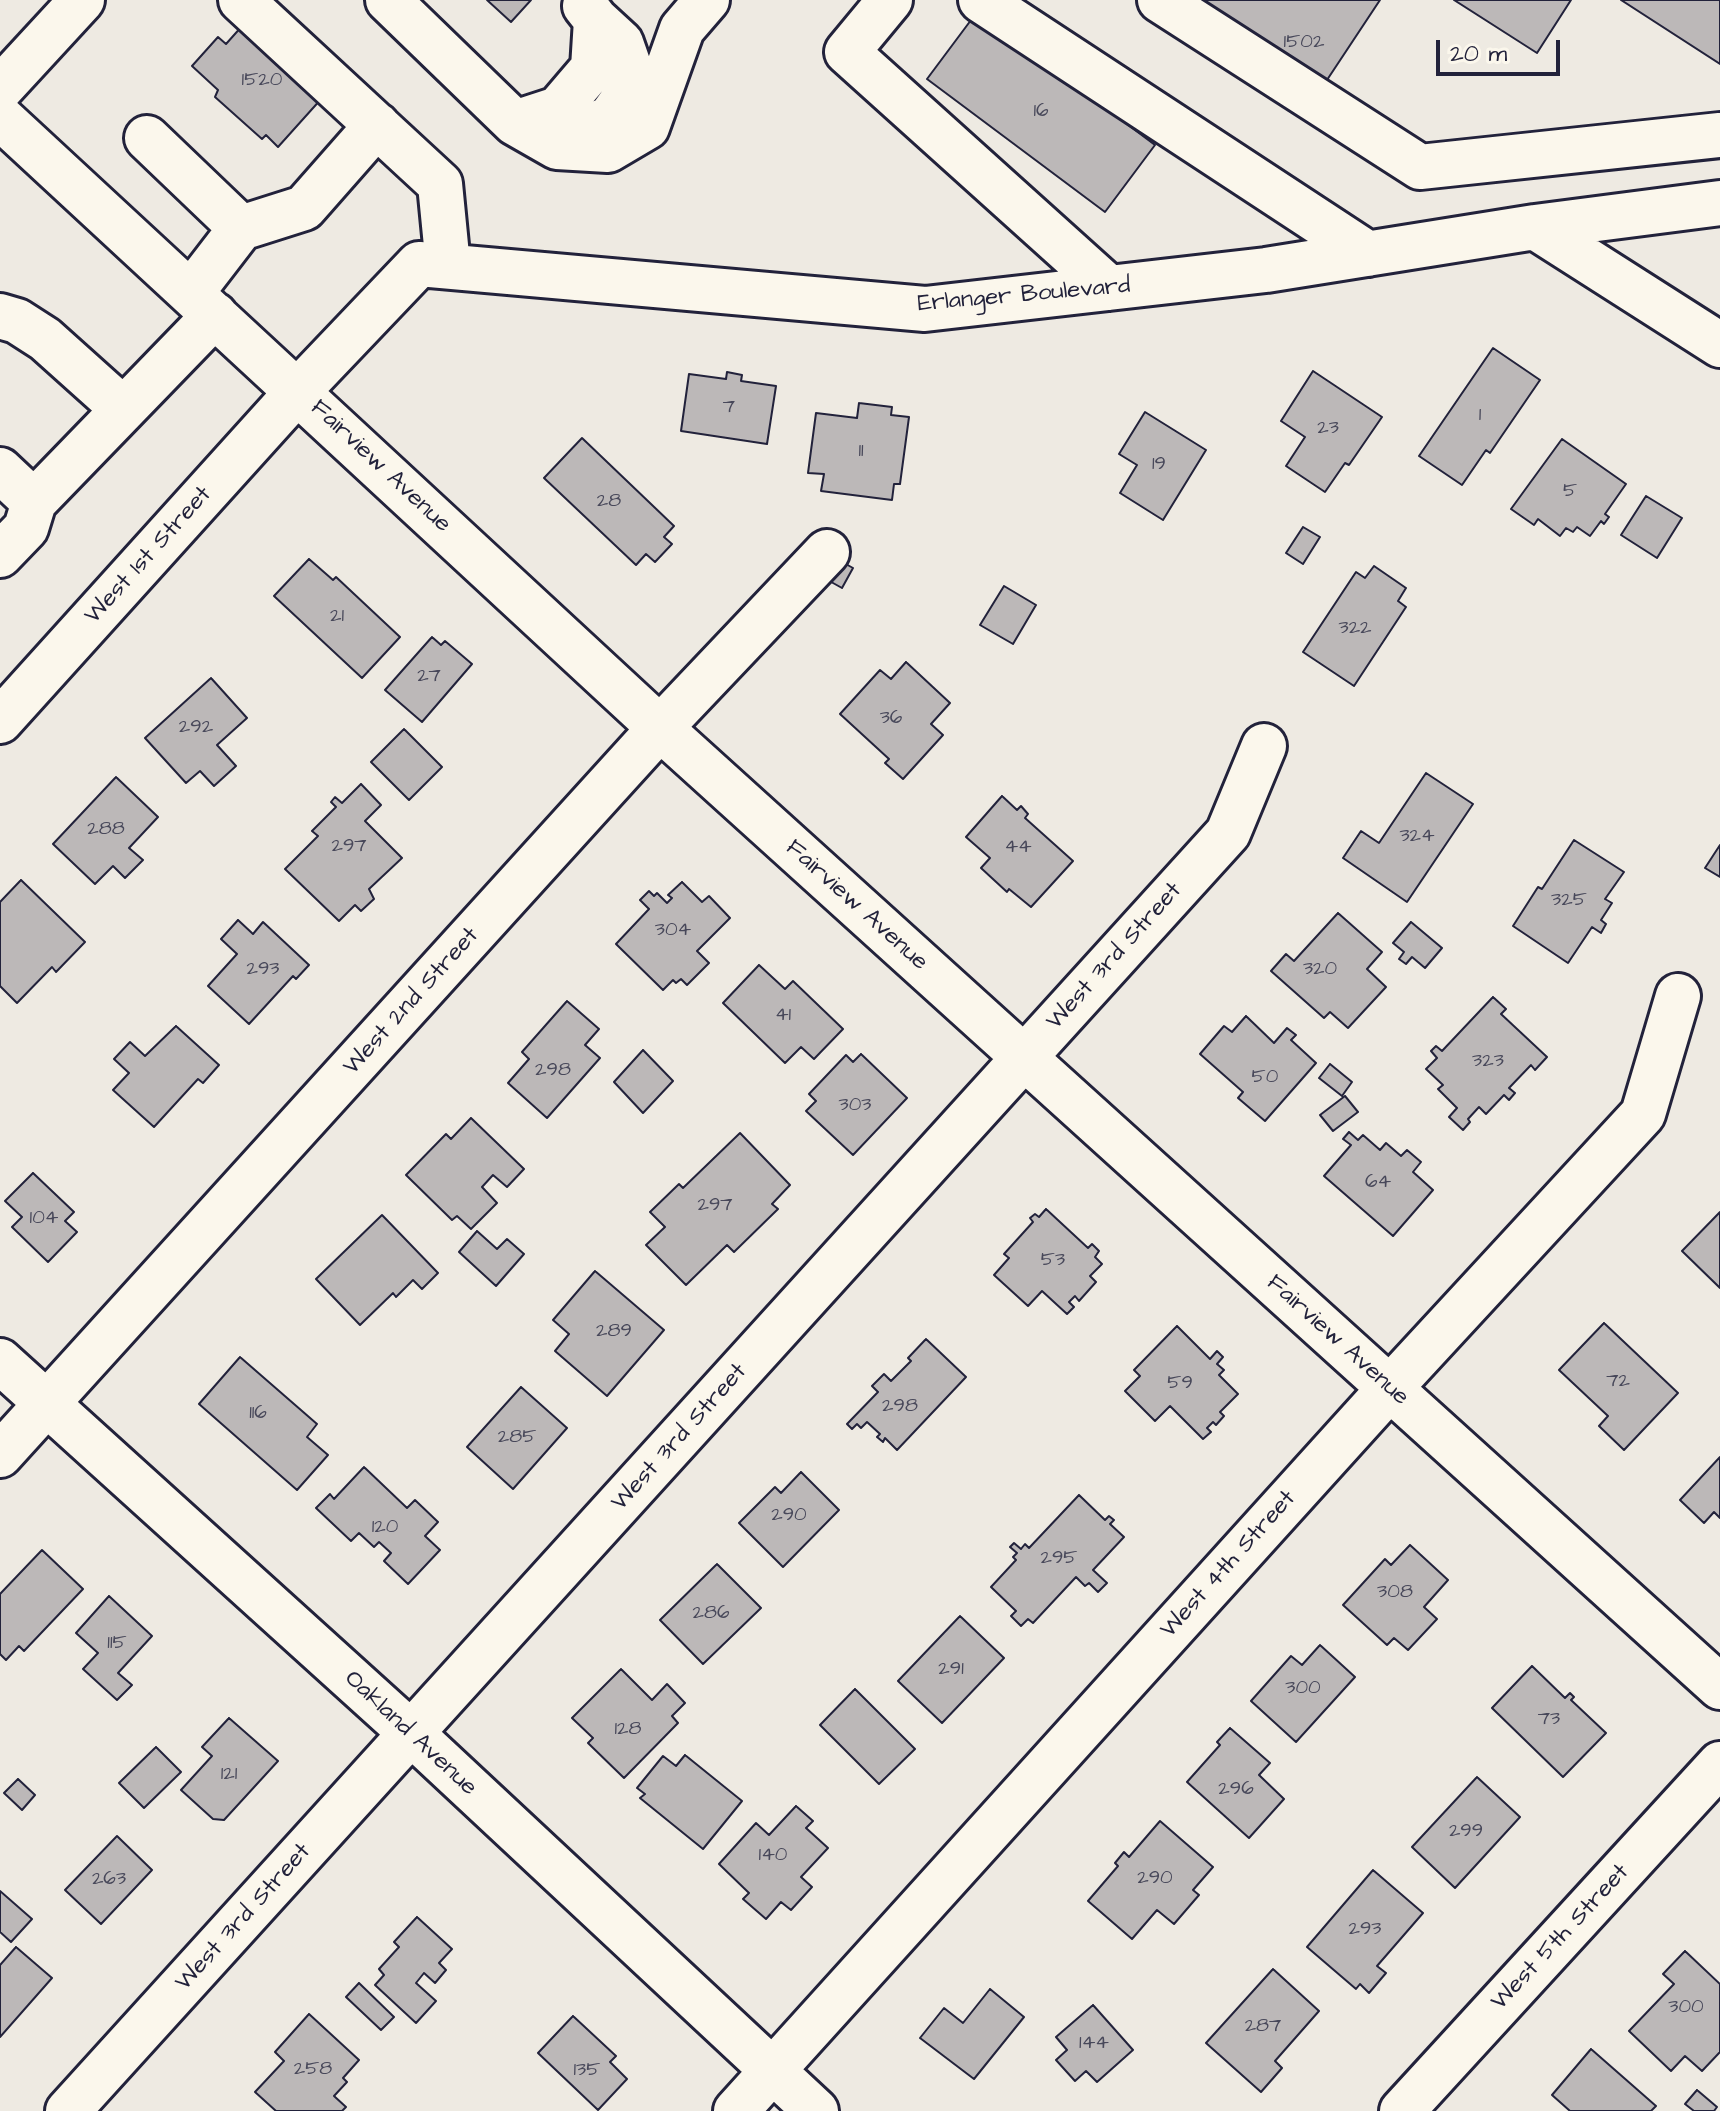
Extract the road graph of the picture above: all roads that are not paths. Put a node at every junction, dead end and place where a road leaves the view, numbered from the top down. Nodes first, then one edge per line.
1 (82, 0) edge
2 (241, 0) edge
3 (388, 0) edge
4 (707, 0) edge
5 (890, 0) edge
6 (981, 0) edge
7 (1160, 0) edge
8 (588, 10) edge
9 (0, 89) edge
10 (0, 117) edge
11 (377, 125) junction
12 (534, 133) junction
13 (1720, 135) edge
14 (147, 138) dead end
15 (1720, 203) edge
16 (1535, 227) junction
17 (241, 228) junction
18 (1368, 254) junction
19 (448, 266) junction
20 (1109, 288) junction
21 (203, 304) junction
22 (0, 316) edge
23 (1720, 345) edge
24 (298, 391) junction
25 (123, 409) junction
26 (0, 470) edge
27 (34, 502) junction
28 (827, 552) dead end
29 (0, 555) edge
30 (0, 721) edge
31 (660, 728) junction
32 (1264, 746) dead end
33 (1678, 996) dead end
34 (1023, 1057) junction
35 (0, 1361) edge
36 (1389, 1389) junction
37 (47, 1404) junction
38 (0, 1455) edge
39 (1720, 1687) edge
40 (412, 1734) junction
41 (1720, 1764) edge
42 (772, 2071) junction
43 (68, 2111) edge
44 (736, 2111) edge
45 (816, 2111) edge
46 (1402, 2111) edge

1 - 9 street
2 - 11 street
3 - 12 street
4 - 12 street
5 - 20 street
6 - 18 street
7 - 13 street
8 - 12 street
10 - 21 street, Fairview Avenue
11 - 17 street
11 - 19 street
14 - 17 street
15 - 16 street, Erlanger Boulevard
16 - 18 street, Erlanger Boulevard
16 - 23 street
17 - 21 street
18 - 20 street, Erlanger Boulevard
19 - 20 street, Erlanger Boulevard
19 - 24 street, Erlanger Boulevard
21 - 24 street, Fairview Avenue
21 - 25 street
22 - 25 street
24 - 30 street, West 1st Street
24 - 31 street, Fairview Avenue
25 - 27 street
26 - 27 street
27 - 29 street
28 - 31 street, West 2nd Street
31 - 34 street, Fairview Avenue
31 - 37 street, West 2nd Street
32 - 34 street, West 3rd Street
33 - 36 street, West 4th Street
34 - 36 street, Fairview Avenue
34 - 40 street, West 3rd Street
35 - 37 street, Oakland Avenue
36 - 39 street, Fairview Avenue
36 - 42 street, West 4th Street
37 - 38 street, West 2nd Street
37 - 40 street, Oakland Avenue
40 - 42 street, Oakland Avenue
40 - 43 street, West 3rd Street
41 - 46 street, West 5th Street
42 - 44 street, West 4th Street
42 - 45 street, Oakland Avenue

